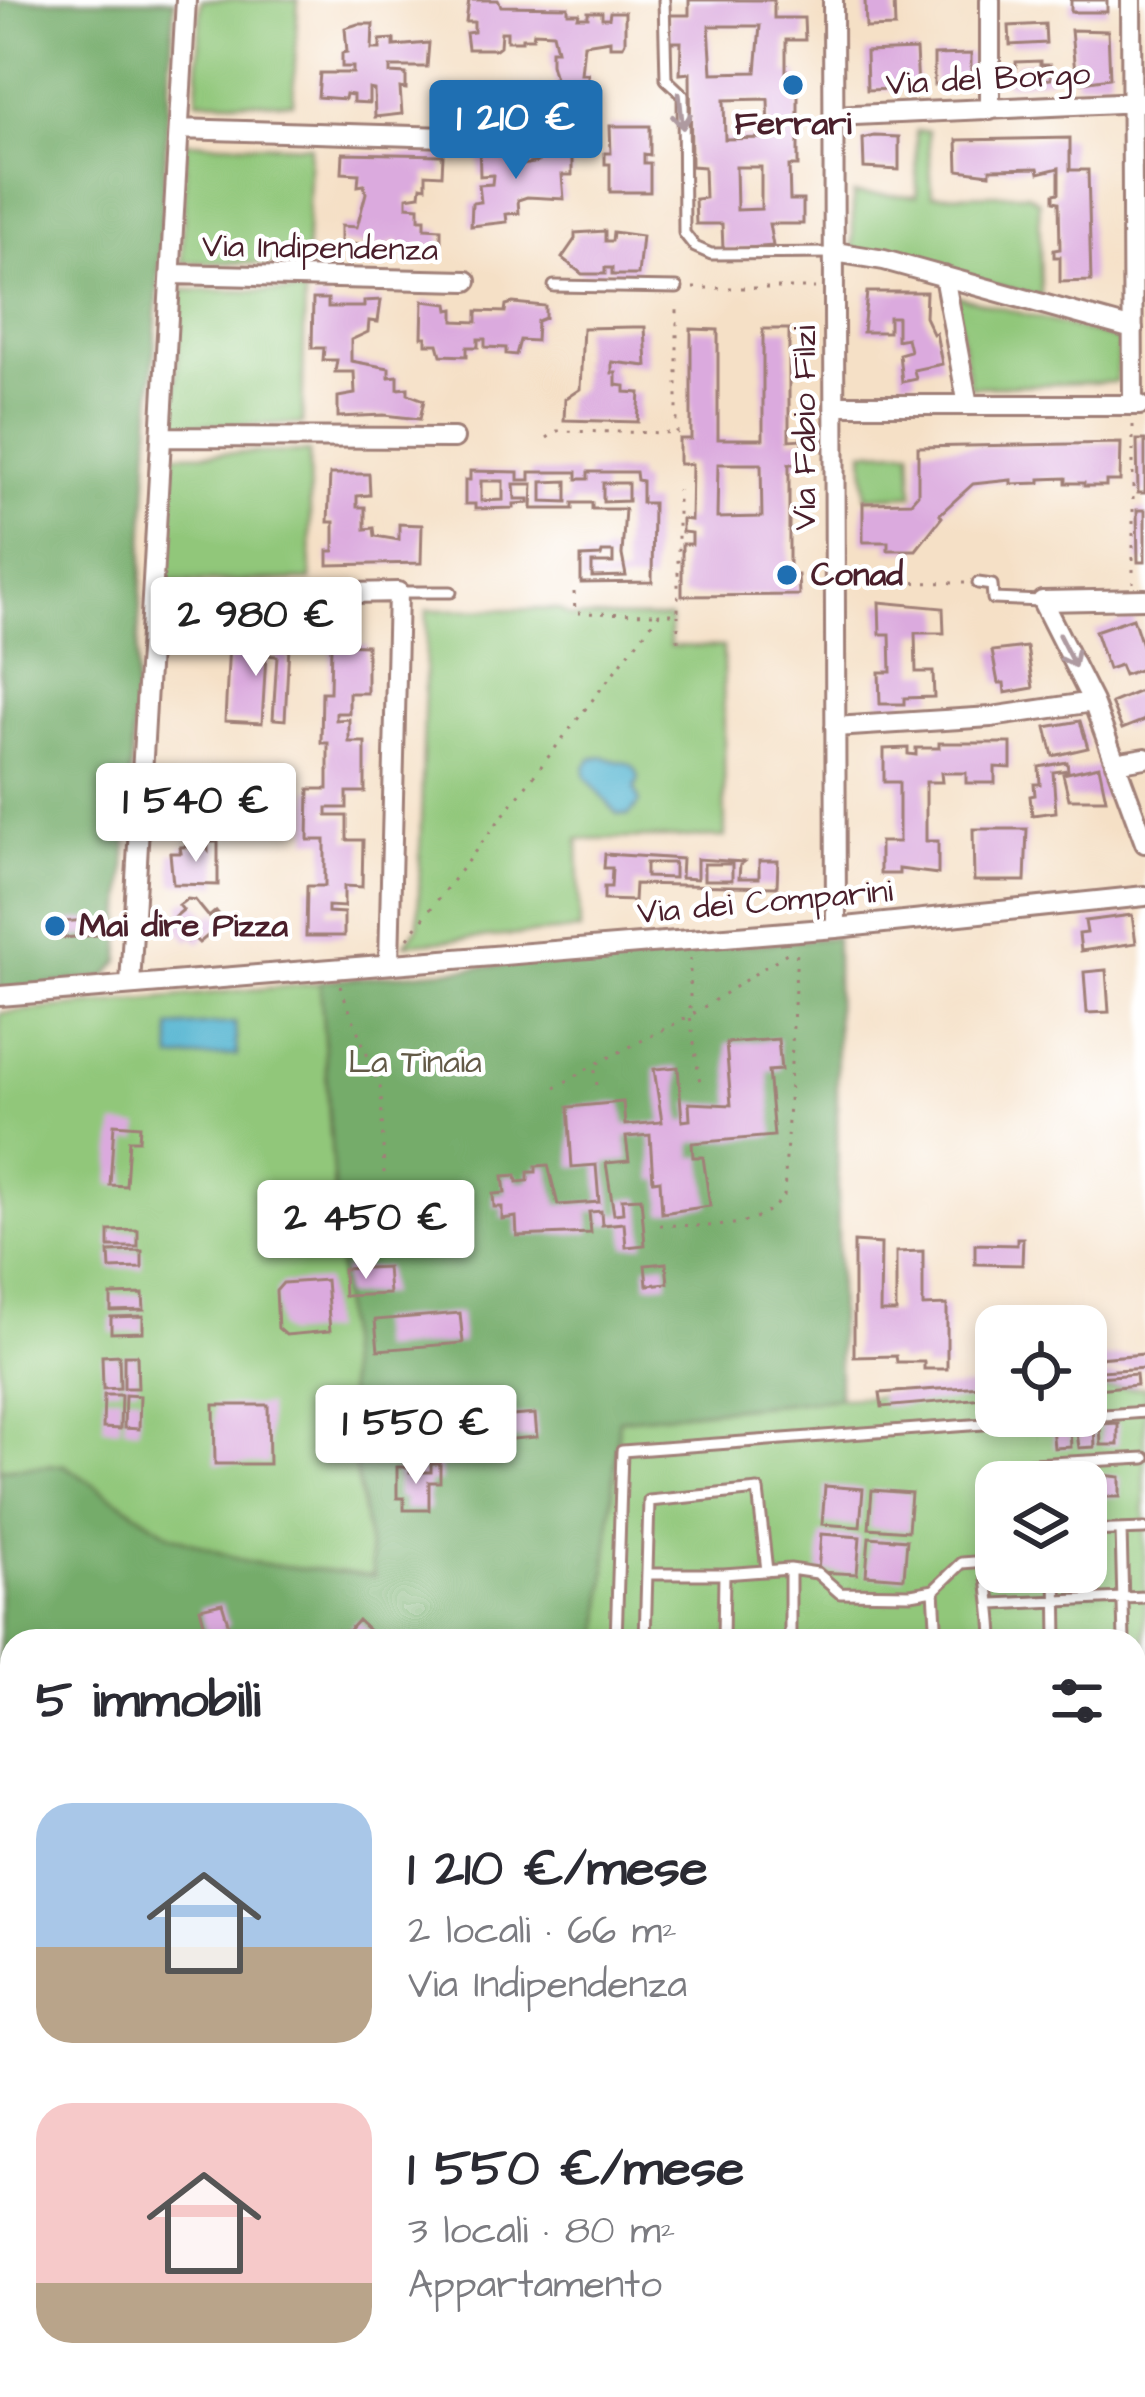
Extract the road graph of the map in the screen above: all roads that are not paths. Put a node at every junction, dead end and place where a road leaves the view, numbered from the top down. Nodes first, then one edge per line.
1 (186, 0) edge
2 (664, 0) edge
3 (833, 0) edge
4 (990, 0) edge
5 (1131, 0) edge
6 (1139, 102) edge
7 (990, 110) junction
8 (833, 116) junction
9 (178, 129) junction
10 (447, 137) dead end
11 (836, 253) junction
12 (171, 274) junction
13 (944, 276) junction
14 (467, 281) dead end
15 (554, 286) dead end
16 (677, 288) road end
17 (1132, 329) junction
18 (968, 404) junction
19 (835, 405) junction
20 (1139, 405) edge
21 (162, 437) junction
22 (454, 439) dead end
23 (978, 583) road end
24 (398, 592) junction
25 (451, 592) dead end
26 (153, 597) junction
27 (1139, 599) edge
28 (1042, 601) junction
29 (1094, 702) junction
30 (835, 728) junction
31 (1145, 758) edge
32 (1115, 763) junction
33 (1145, 843) edge
34 (1145, 896) edge
35 (836, 928) junction
36 (388, 964) junction
37 (130, 985) junction
38 (0, 996) edge
39 (1145, 1412) edge
40 (1145, 1458) edge
41 (1089, 1461) edge
42 (1145, 1529) edge
43 (1107, 1530) edge
44 (1120, 1530) junction
45 (975, 1562) edge
46 (790, 1569) junction
47 (767, 1571) junction
48 (648, 1574) junction
49 (724, 1574) junction
50 (934, 1590) junction
51 (991, 1593) edge
52 (1057, 1593) edge
53 (1145, 1598) edge
54 (1124, 1599) junction
55 (1057, 1602) junction
56 (993, 1604) junction
57 (616, 1629) edge
58 (646, 1629) edge
59 (723, 1629) edge
60 (790, 1629) edge
61 (936, 1629) edge
62 (993, 1629) edge
63 (1058, 1629) edge
64 (1124, 1629) edge

1 - 9 street, Via Indipendenza
2 -> 11 lane
3 - 8 street, Via Fabio Filzi
4 - 7 street
5 - 6 street
6 - 7 street, Via del Borgo
6 - 17 street
7 - 8 street, Via del Borgo
8 - 11 street, Via Fabio Filzi
9 - 10 street
9 - 12 street, Via Indipendenza
11 - 13 street
11 - 19 street, Via Fabio Filzi
12 - 14 street, Via Indipendenza
12 - 21 street, Via Indipendenza
13 - 17 street
13 - 18 street
15 - 16 lane
17 - 20 street
18 - 19 street
18 - 20 street
19 - 30 street, Via Fabio Filzi
21 - 22 street
21 - 26 street, Via Indipendenza
23 - 28 lane
24 - 25 lane
24 - 26 street
24 - 36 street
26 - 37 street, Via Indipendenza
27 - 28 street
28 -> 29 street
29 - 30 street
29 - 32 street
30 - 35 street, Via Fabio Filzi
31 - 32 street
32 - 33 street
34 - 35 street, Via dei Comparini
35 - 36 street, Via dei Comparini
36 - 37 street, Via dei Comparini
37 - 38 street, Via dei Comparini
39 - 57 lane
40 - 41 lane
42 - 44 lane
43 - 44 lane
44 - 54 lane
45 - 50 lane
46 - 47 lane
46 - 50 lane
46 - 60 lane
47 - 48 lane
47 - 49 lane
48 - 49 lane
48 - 58 lane
49 - 59 lane
50 - 61 lane
51 - 56 lane
52 - 55 lane
53 - 54 lane
54 - 55 lane
54 - 64 lane
55 - 56 lane
55 - 63 lane
56 - 62 lane

